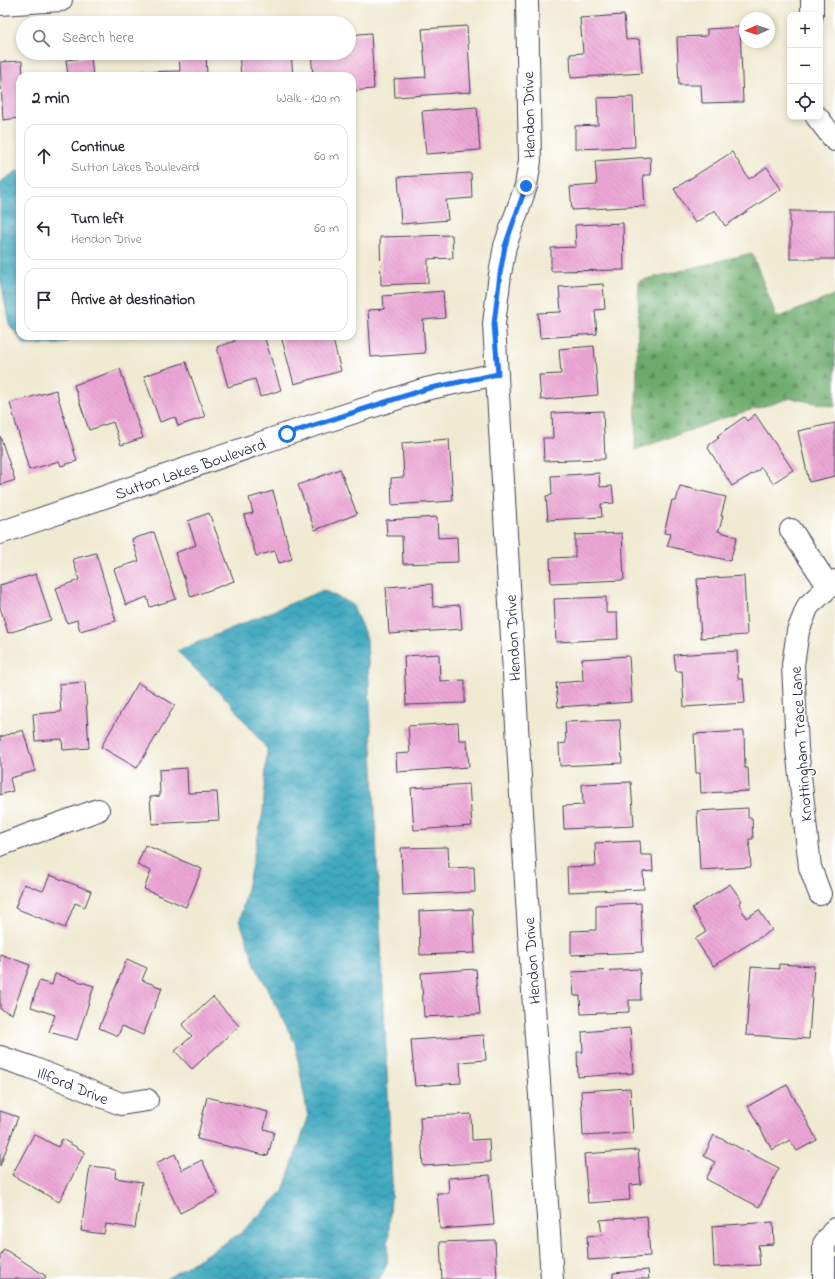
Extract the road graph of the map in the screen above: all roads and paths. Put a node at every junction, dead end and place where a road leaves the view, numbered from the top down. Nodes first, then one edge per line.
1 (61, 0) edge
2 (527, 0) edge
3 (812, 0) edge
4 (0, 4) edge
5 (812, 12) edge
6 (819, 120) edge
7 (835, 140) edge
8 (498, 374) junction
9 (791, 530) dead end
10 (0, 533) edge
11 (832, 584) edge
12 (98, 810) dead end
13 (0, 844) edge
14 (820, 894) dead end
15 (0, 1057) edge
16 (147, 1100) dead end
17 (835, 1229) edge
18 (552, 1279) edge
19 (824, 1279) edge

1 - 4 street
2 - 8 street, Hendon Drive
3 - 5 street
6 - 7 street
8 - 10 street, Sutton Lakes Boulevard
8 - 18 street, Hendon Drive
9 - 11 street
11 - 14 street, Knottingham Trace Lane
12 - 13 street
15 - 16 street, Illford Drive
17 - 19 street

